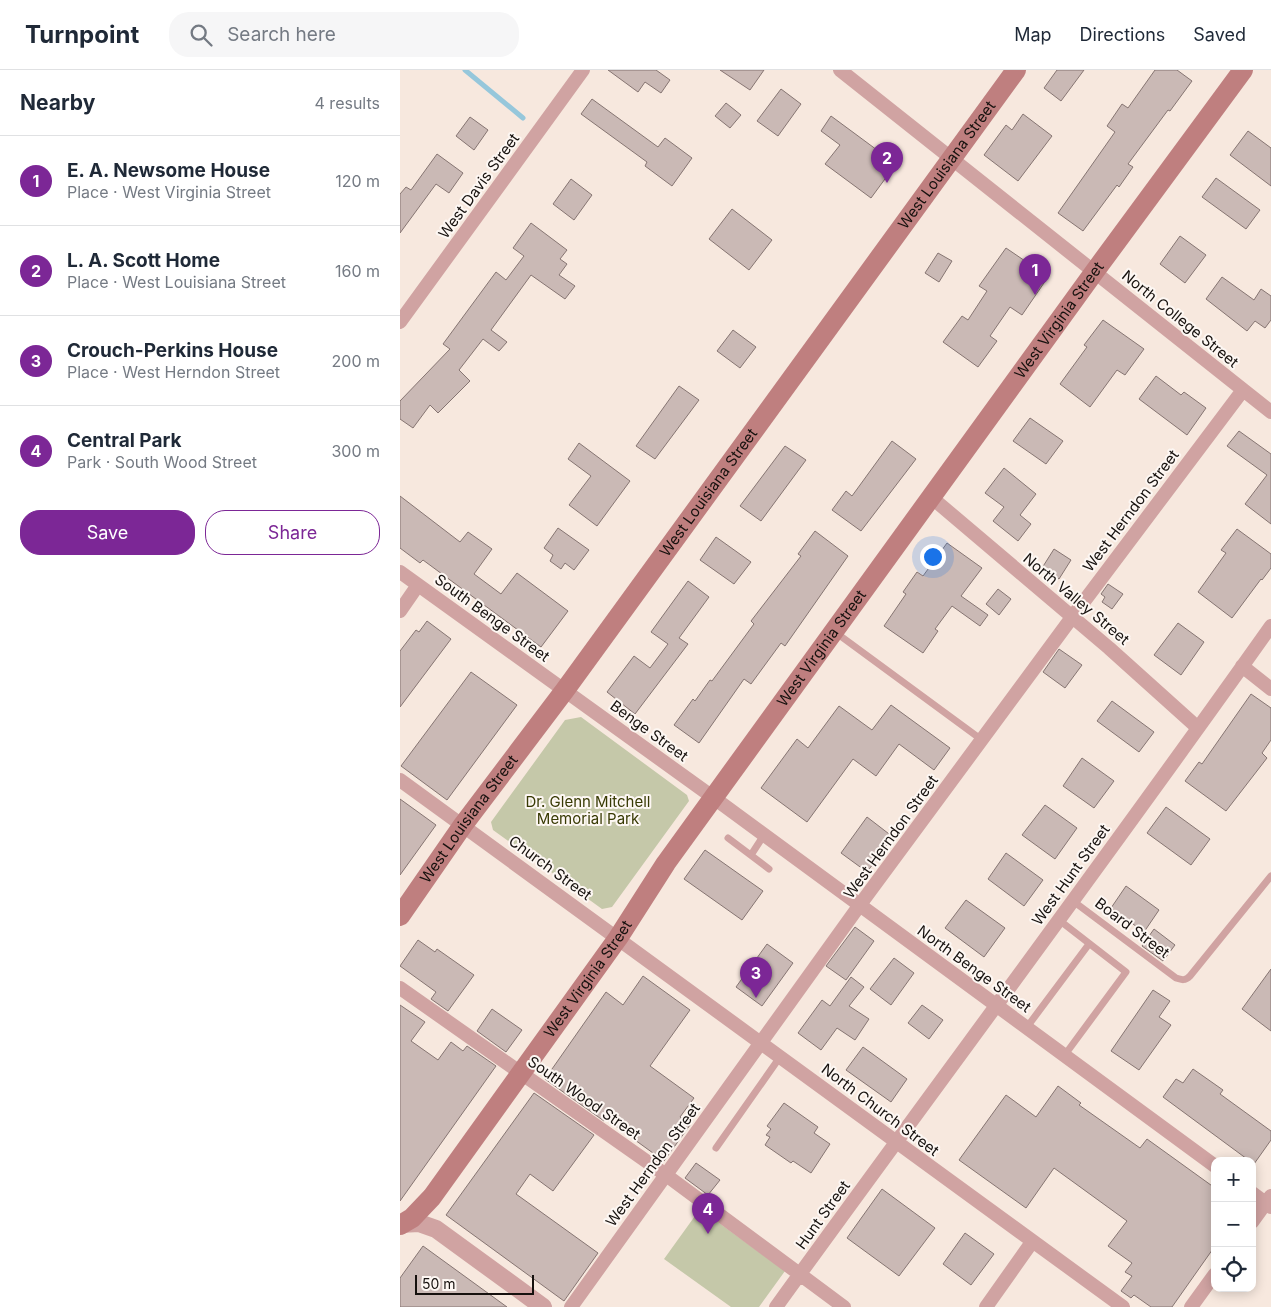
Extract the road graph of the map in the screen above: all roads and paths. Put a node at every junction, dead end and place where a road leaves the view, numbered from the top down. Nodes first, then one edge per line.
1 (583, 70) edge
2 (840, 70) edge
3 (1016, 70) edge
4 (1243, 70) edge
5 (951, 158) junction
6 (1095, 271) junction
7 (400, 322) edge
8 (1243, 390) junction
9 (1271, 412) edge
10 (931, 498) junction
11 (400, 572) edge
12 (418, 585) junction
13 (400, 611) edge
14 (1073, 616) junction
15 (1271, 626) edge
16 (835, 631) junction
17 (1242, 666) junction
18 (1271, 689) edge
19 (565, 690) junction
20 (1198, 728) junction
21 (982, 740) junction
22 (400, 780) edge
23 (714, 798) junction
24 (463, 825) junction
25 (764, 835) junction
26 (728, 838) dead end
27 (751, 856) junction
28 (769, 869) dead end
29 (1271, 876) edge
30 (1073, 901) junction
31 (860, 906) junction
32 (400, 916) edge
33 (1059, 920) junction
34 (618, 938) junction
35 (1090, 944) junction
36 (400, 988) edge
37 (996, 1005) junction
38 (1027, 1027) junction
39 (762, 1042) junction
40 (780, 1056) junction
41 (1064, 1056) junction
42 (521, 1074) junction
43 (895, 1142) junction
44 (716, 1148) dead end
45 (1211, 1163) edge
46 (666, 1175) junction
47 (1256, 1195) edge
48 (1269, 1202) edge
49 (1256, 1217) edge
50 (400, 1225) edge
51 (1032, 1242) junction
52 (800, 1274) junction
53 (1211, 1280) edge
54 (543, 1307) edge
55 (571, 1307) edge
56 (776, 1307) edge
57 (844, 1307) edge
58 (986, 1307) edge
59 (1123, 1307) edge
60 (1191, 1307) edge

1 - 7 street, West Davis Street
2 - 5 street, North College Street
3 - 5 main road, West Louisiana Street
4 - 6 main road, West Virginia Street
5 - 6 street, North College Street
5 - 19 main road, West Louisiana Street
6 - 8 street, North College Street
6 - 10 main road, West Virginia Street
8 - 9 street, North College Street
8 - 14 street, West Herndon Street
10 - 14 street, North Valley Street
10 - 16 main road, West Virginia Street
11 - 12 street, South Benge Street
12 - 13 street
12 - 19 street, South Benge Street
14 - 20 street, North Valley Street
14 - 21 street, West Herndon Street
15 - 17 street, West Hunt Street
16 - 21 lane
16 - 23 main road, West Virginia Street
17 - 18 street
17 - 20 street, West Hunt Street
19 - 23 street, Benge Street
19 - 24 main road, West Louisiana Street
20 - 30 street, West Hunt Street
21 - 31 street, West Herndon Street
22 - 24 street, Church Street
23 - 25 street, North Benge Street
23 - 34 main road, West Virginia Street
24 - 32 main road, West Louisiana Street
24 - 34 street, Church Street
25 - 27 lane
25 - 31 street, North Benge Street
26 - 27 lane
27 - 28 lane
29 - 30 lane, Board Street
30 - 33 street, West Hunt Street
31 - 37 street, North Benge Street
31 - 39 street, West Herndon Street
33 - 35 lane
33 - 37 street, West Hunt Street
34 - 39 street, North Church Street
34 - 42 main road, West Virginia Street
35 - 38 lane
35 - 41 lane
36 - 42 street, South Wood Street
37 - 38 street, North Benge Street
37 - 43 street, West Hunt Street
38 - 41 street, North Benge Street
39 - 40 street, North Church Street
39 - 46 street, West Herndon Street
40 - 43 street, North Church Street
40 - 44 lane
41 - 45 street, North Benge Street
42 - 46 street, South Wood Street
42 - 50 main road, West Virginia Street
43 - 51 street, North Church Street
43 - 52 street, Hunt Street
46 - 52 street, South Wood Street
46 - 55 street, West Herndon Street
47 - 48 street
48 - 49 street
50 - 54 street
51 - 58 street
51 - 59 street, North Church Street
52 - 56 street, Hunt Street
52 - 57 street, South Wood Street
53 - 60 street

